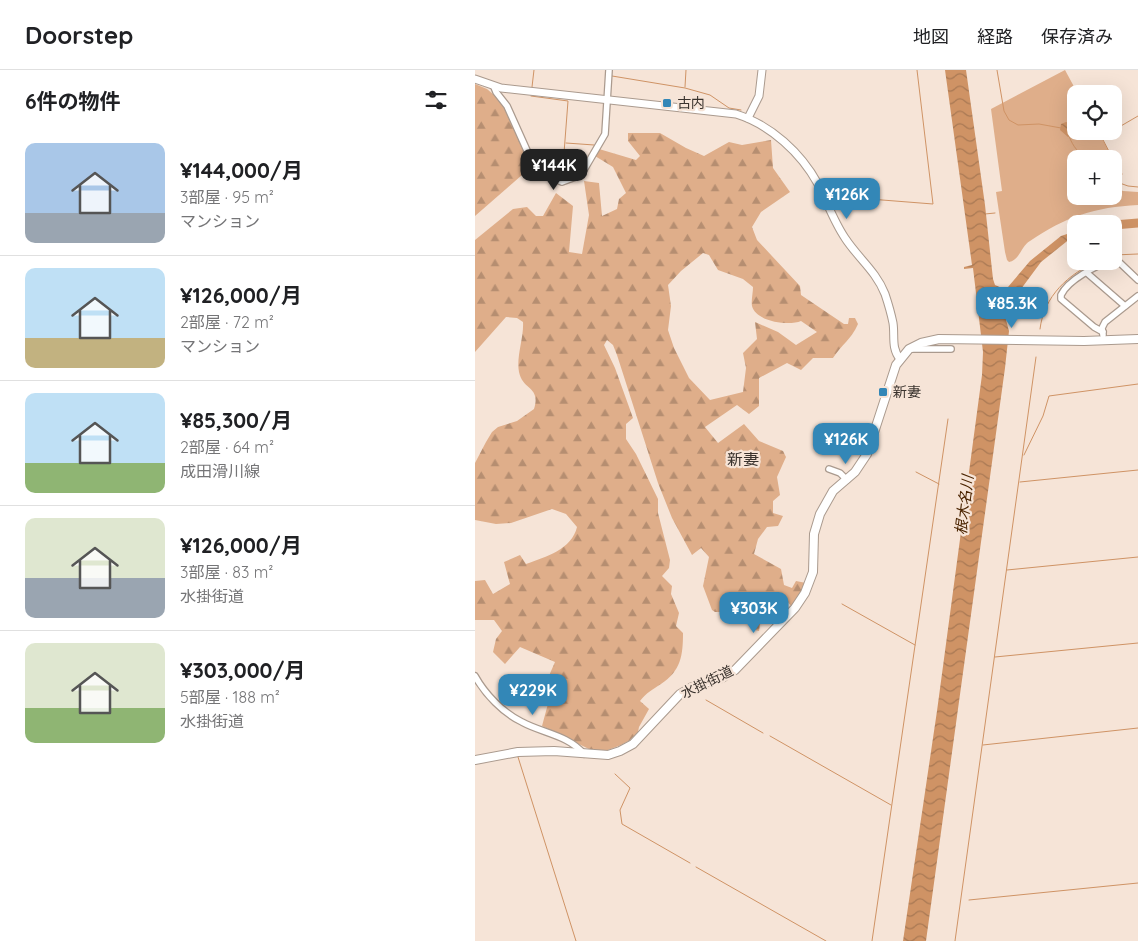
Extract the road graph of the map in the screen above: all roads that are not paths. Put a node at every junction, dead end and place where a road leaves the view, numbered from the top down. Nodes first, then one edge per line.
1 (609, 70) edge
2 (762, 70) edge
3 (475, 79) edge
4 (494, 87) junction
5 (607, 99) junction
6 (748, 118) junction
7 (1122, 265) edge
8 (1093, 270) edge
9 (1087, 273) junction
10 (1138, 280) edge
11 (1138, 296) edge
12 (1125, 306) junction
13 (1103, 332) junction
14 (1138, 339) edge
15 (1103, 341) junction
16 (909, 349) junction
17 (951, 349) dead end
18 (900, 359) junction
19 (829, 469) dead end
20 (847, 480) junction
21 (475, 676) edge
22 (584, 754) junction
23 (475, 760) edge

1 - 5 street
2 - 6 street
3 - 4 street
4 - 5 street
4 - 5 street
5 - 6 street
6 - 18 street
7 - 10 street
8 - 9 street
9 - 12 street
9 - 13 street
11 - 12 street
12 - 13 street
13 - 15 street
14 - 15 main road
15 - 16 main road, 水掛街道
16 - 17 street
16 - 18 main road, 水掛街道
18 - 20 main road, 水掛街道
19 - 20 street
20 - 22 main road, 水掛街道
21 - 22 street
22 - 23 main road, 水掛街道

